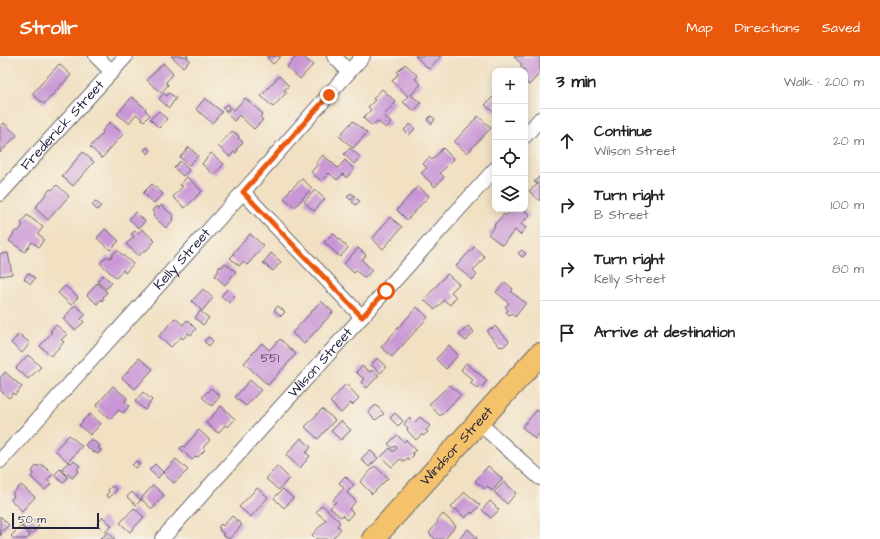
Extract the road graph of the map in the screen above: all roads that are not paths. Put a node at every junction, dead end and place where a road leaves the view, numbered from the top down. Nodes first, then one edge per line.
1 (96, 56) edge
2 (126, 56) edge
3 (334, 56) edge
4 (363, 56) edge
5 (112, 72) junction
6 (349, 72) junction
7 (540, 119) edge
8 (528, 133) edge
9 (492, 172) edge
10 (243, 192) junction
11 (0, 194) edge
12 (362, 317) junction
13 (540, 354) edge
14 (478, 422) junction
15 (0, 461) edge
16 (540, 478) edge
17 (162, 539) edge
18 (373, 539) edge

1 - 5 street
2 - 5 street, Frederick Street
3 - 6 street
4 - 6 street, Kelly Street
5 - 11 street, Frederick Street
6 - 10 street, Kelly Street
7 - 8 street
9 - 12 street, Wilson Street
10 - 12 street
10 - 15 street, Kelly Street
12 - 17 street, Wilson Street
13 - 14 main road, Windsor Street
14 - 16 street
14 - 18 main road, Windsor Street

